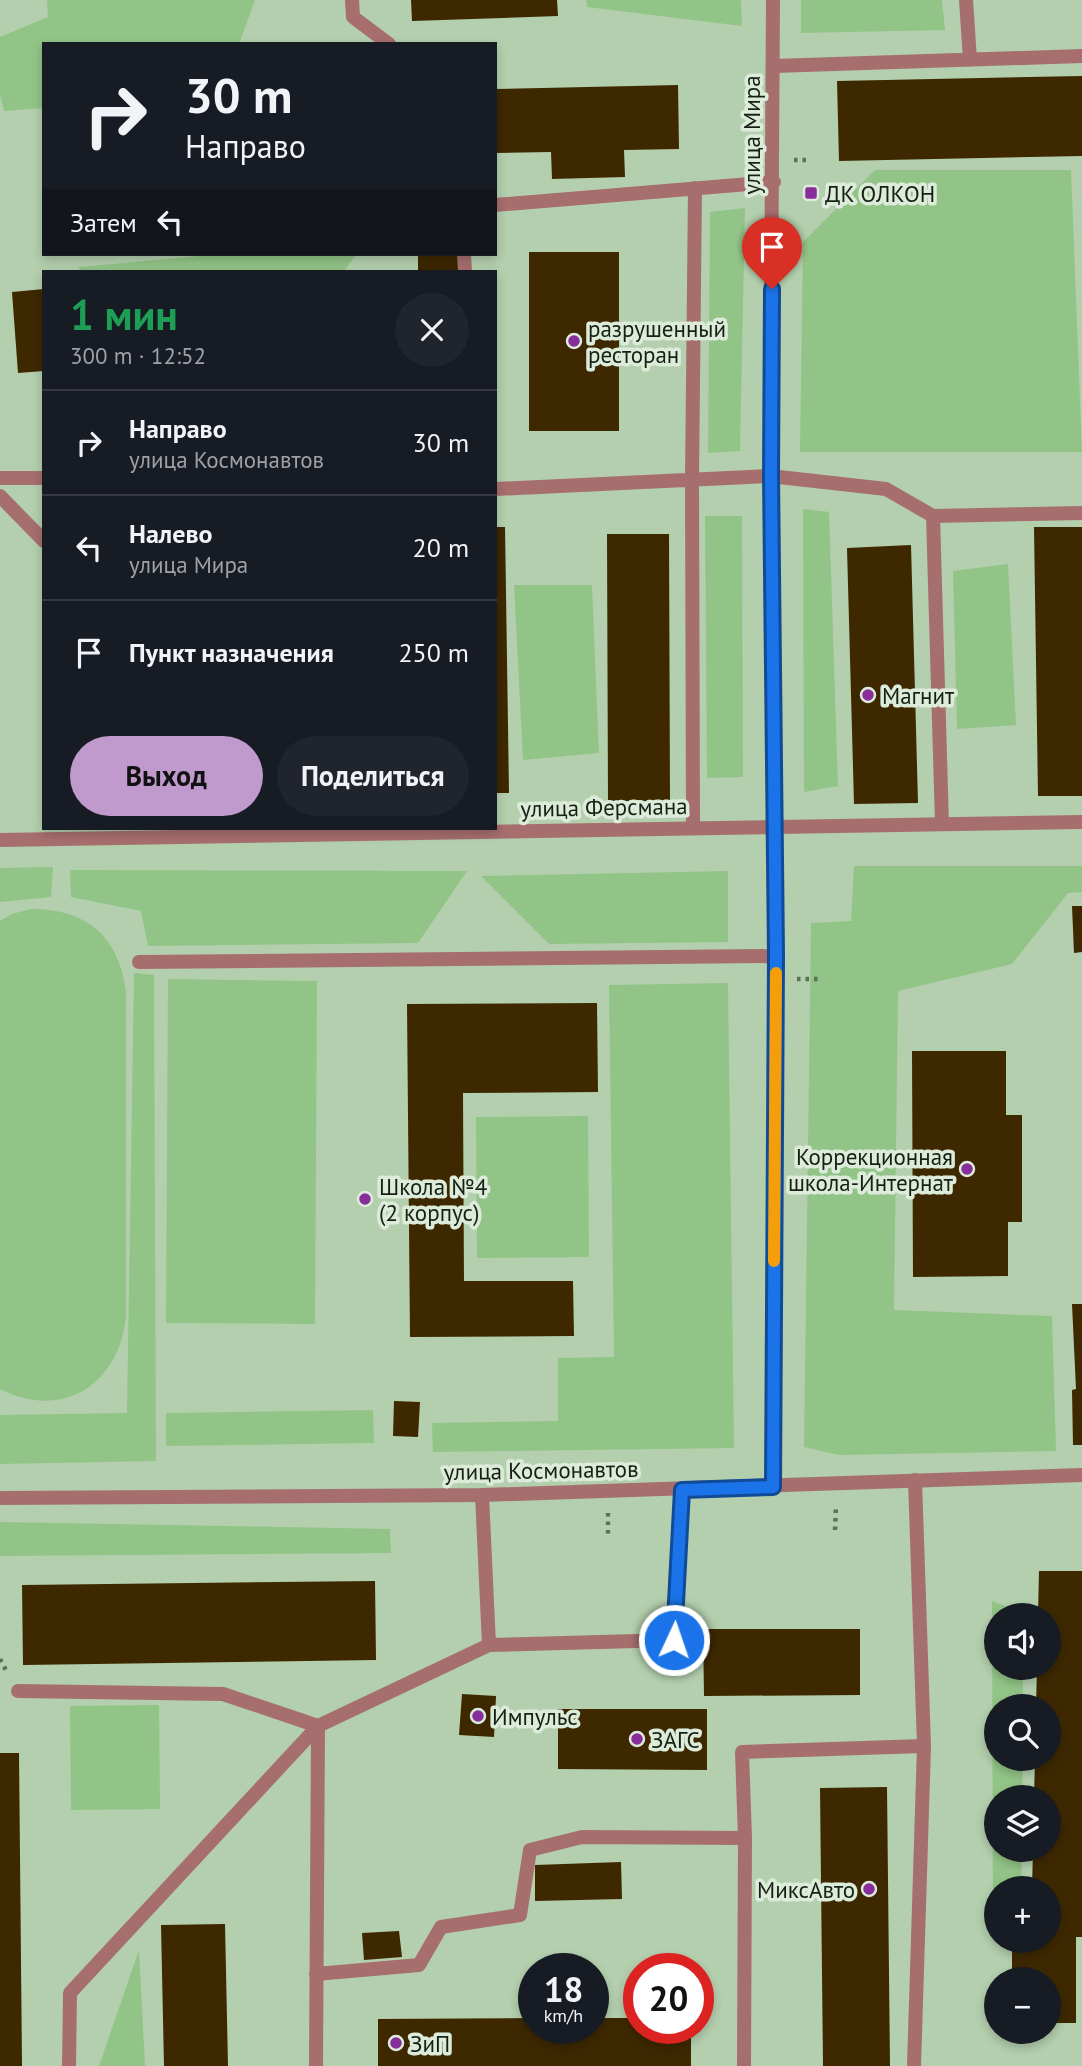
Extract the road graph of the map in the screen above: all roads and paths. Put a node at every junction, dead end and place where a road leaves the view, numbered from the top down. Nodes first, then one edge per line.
1 (352, 0) edge
2 (773, 0) edge
3 (966, 0) edge
4 (386, 42) edge
5 (1082, 56) edge
6 (970, 60) junction
7 (774, 66) junction
8 (774, 182) junction
9 (695, 188) junction
10 (497, 205) edge
11 (771, 475) junction
12 (0, 478) edge
13 (42, 478) edge
14 (692, 480) junction
15 (497, 489) edge
16 (0, 496) edge
17 (1082, 513) edge
18 (933, 516) junction
19 (42, 539) edge
20 (1082, 822) edge
21 (942, 824) junction
22 (775, 826) junction
23 (693, 828) junction
24 (0, 840) edge
25 (776, 956) junction
26 (139, 961) dead end
27 (1082, 1475) edge
28 (915, 1480) junction
29 (773, 1487) junction
30 (682, 1490) junction
31 (482, 1495) junction
32 (0, 1498) edge
33 (489, 1645) junction
34 (18, 1690) dead end
35 (318, 1726) junction
36 (924, 1746) junction
37 (745, 1838) junction
38 (316, 1974) junction
39 (69, 2066) edge
40 (316, 2066) edge
41 (744, 2066) edge
42 (914, 2066) edge

1 - 4 street
2 - 7 street, улица Мира
3 - 6 street
5 - 6 street
6 - 7 street
7 - 8 street, улица Мира
8 - 9 street
8 - 11 street, улица Мира
9 - 10 street
9 - 14 street
11 - 14 street
11 - 18 street
11 - 22 street, улица Мира
12 - 13 street
14 - 15 street
14 - 23 street
16 - 19 street
17 - 18 street
18 - 21 street
20 - 21 street, улица Ферсмана
21 - 22 street, улица Ферсмана
22 - 23 street, улица Ферсмана
22 - 25 street, улица Мира
23 - 24 street, улица Ферсмана
25 - 26 street
25 - 29 street, улица Мира
27 - 28 street, улица Космонавтов
28 - 29 street, улица Космонавтов
28 - 36 street
29 - 30 street, улица Космонавтов
30 - 31 street, улица Космонавтов
30 - 33 street
31 - 32 street, улица Космонавтов
31 - 33 street
33 - 35 street
34 - 35 street
35 - 38 street
35 - 39 street
36 - 37 street
36 - 42 street
37 - 38 street
37 - 41 street
38 - 40 street

